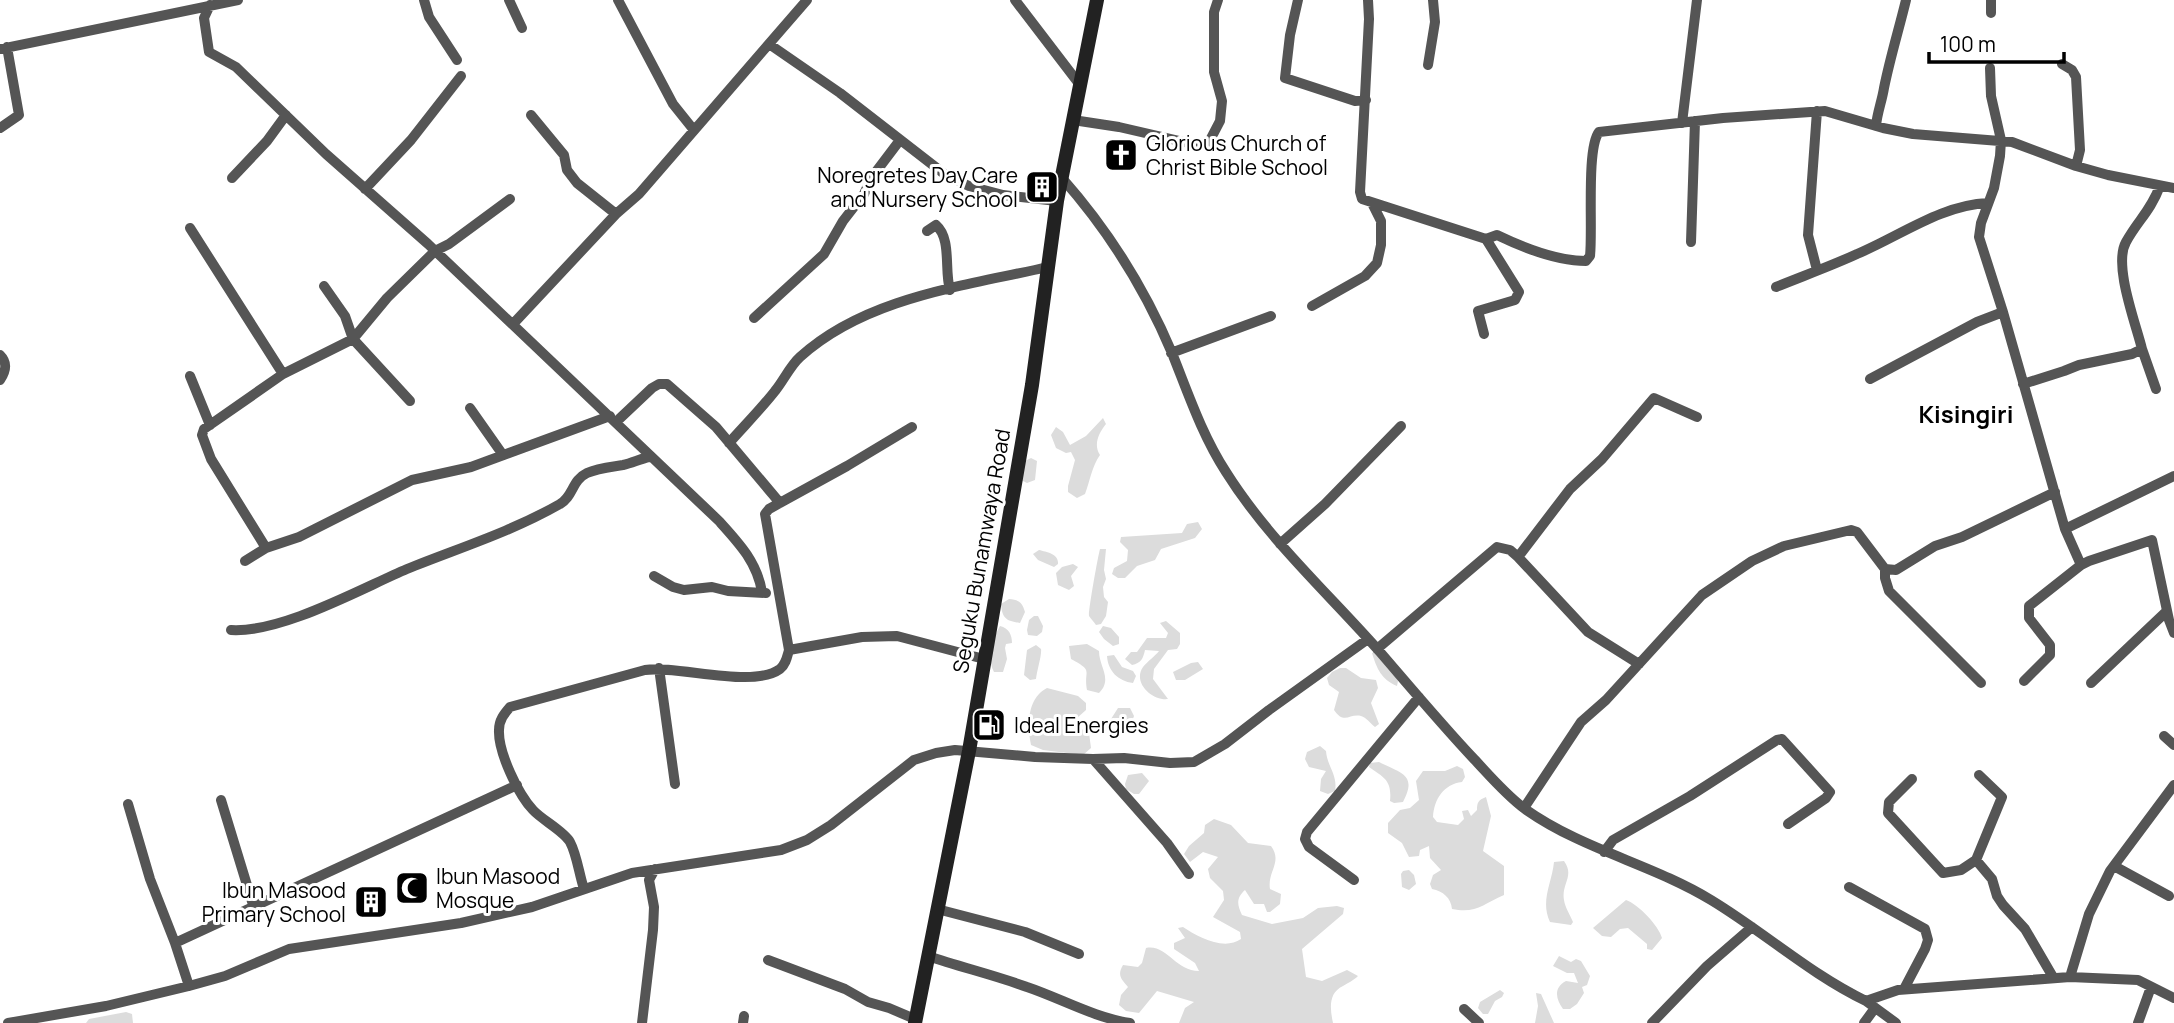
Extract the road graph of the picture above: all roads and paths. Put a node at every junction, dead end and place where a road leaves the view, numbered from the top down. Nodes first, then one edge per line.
1 (238, 0) edge
2 (424, 0) edge
3 (509, 0) edge
4 (618, 0) edge
5 (807, 0) edge
6 (1014, 0) edge
7 (1097, 0) edge
8 (1217, 0) edge
9 (1298, 0) edge
10 (1368, 0) edge
11 (1433, 0) edge
12 (1697, 0) edge
13 (1906, 0) edge
14 (1991, 0) edge
15 (208, 4) edge
16 (1991, 13) dead end
17 (522, 28) dead end
18 (769, 44) junction
19 (3, 48) edge
20 (457, 60) dead end
21 (2062, 64) dead end
22 (1428, 65) dead end
23 (1990, 68) dead end
24 (461, 76) dead end
25 (1080, 85) junction
26 (1366, 100) junction
27 (1817, 111) junction
28 (286, 115) junction
29 (531, 115) dead end
30 (1073, 120) junction
31 (1695, 121) junction
32 (1682, 123) junction
33 (1876, 127) junction
34 (0, 128) edge
35 (693, 129) junction
36 (900, 140) junction
37 (2001, 140) junction
38 (2076, 166) junction
39 (232, 178) dead end
40 (1062, 178) junction
41 (2160, 186) junction
42 (2174, 188) edge
43 (365, 189) junction
44 (510, 199) dead end
45 (1057, 201) junction
46 (1373, 203) junction
47 (1988, 203) junction
48 (616, 214) junction
49 (190, 229) dead end
50 (926, 231) dead end
51 (1486, 239) junction
52 (1691, 242) dead end
53 (435, 251) junction
54 (1048, 267) junction
55 (1817, 270) junction
56 (324, 286) dead end
57 (1776, 287) dead end
58 (950, 289) junction
59 (1312, 306) dead end
60 (2003, 312) junction
61 (1271, 316) dead end
62 (754, 318) dead end
63 (513, 324) junction
64 (1483, 334) dead end
65 (353, 339) junction
66 (2142, 349) junction
67 (1171, 353) junction
68 (0, 355) edge
69 (283, 374) junction
70 (190, 376) dead end
71 (1871, 379) dead end
72 (0, 380) edge
73 (2023, 384) junction
74 (2157, 389) dead end
75 (410, 401) dead end
76 (470, 408) dead end
77 (1698, 417) dead end
78 (613, 419) junction
79 (210, 425) junction
80 (1401, 426) dead end
81 (912, 427) dead end
82 (729, 443) junction
83 (503, 455) junction
84 (649, 457) junction
85 (2174, 476) edge
86 (2055, 492) junction
87 (780, 503) junction
88 (2065, 529) junction
89 (1280, 544) junction
90 (266, 548) junction
91 (1518, 557) junction
92 (245, 561) dead end
93 (2081, 565) junction
94 (1885, 569) junction
95 (654, 576) dead end
96 (762, 592) junction
97 (779, 595) junction
98 (2167, 611) junction
99 (231, 630) dead end
100 (2174, 633) edge
101 (1368, 639) junction
102 (1377, 649) junction
103 (789, 650) junction
104 (984, 659) junction
105 (1639, 664) junction
106 (659, 668) junction
107 (2024, 681) dead end
108 (2091, 683) dead end
109 (1981, 684) dead end
110 (1419, 697) junction
111 (2164, 736) dead end
112 (2174, 745) edge
113 (969, 751) junction
114 (1093, 759) junction
115 (1979, 775) dead end
116 (1912, 779) dead end
117 (675, 784) dead end
118 (517, 785) junction
119 (2174, 785) edge
120 (221, 800) dead end
121 (128, 804) dead end
122 (1524, 808) junction
123 (1788, 824) dead end
124 (1604, 852) junction
125 (1976, 860) junction
126 (2114, 866) junction
127 (654, 869) junction
128 (1189, 874) dead end
129 (1354, 880) dead end
130 (1849, 887) dead end
131 (583, 889) junction
132 (2169, 896) dead end
133 (254, 908) junction
134 (937, 909) junction
135 (1752, 927) junction
136 (175, 943) junction
137 (1079, 954) dead end
138 (928, 956) junction
139 (768, 960) dead end
140 (2070, 977) junction
141 (2053, 978) junction
142 (190, 986) junction
143 (2151, 987) junction
144 (1904, 989) junction
145 (2174, 998) edge
146 (1870, 1004) junction
147 (1464, 1009) dead end
148 (915, 1021) edge
149 (8, 1023) edge
150 (642, 1023) edge
151 (1130, 1023) edge
152 (1479, 1023) edge
153 (1652, 1023) edge
154 (1864, 1023) edge
155 (1896, 1023) edge
156 (2138, 1023) edge

1 - 15 street
2 - 20 street
3 - 17 street
4 - 35 street
5 - 18 street
6 - 25 street
7 - 25 main road, Seguku Bunamwaya Road
8 - 30 street
9 - 26 street
10 - 26 street
11 - 22 street
12 - 32 street
13 - 33 street
14 - 16 street
15 - 19 street
15 - 28 street
18 - 35 street
18 - 36 street
19 - 34 street
21 - 38 street
23 - 37 street
24 - 43 street
25 - 30 main road, Seguku Bunamwaya Road
26 - 46 street
27 - 31 street
27 - 33 street
27 - 55 street
28 - 39 street
28 - 43 street
29 - 48 street
30 - 40 main road, Seguku Bunamwaya Road
31 - 32 street
31 - 52 street
32 - 51 street
33 - 37 street
35 - 48 street
36 - 45 street
36 - 62 street
37 - 38 street
37 - 47 street
38 - 41 street
40 - 45 main road, Seguku Bunamwaya Road
40 - 67 street
41 - 42 street
41 - 66 street
43 - 53 street
44 - 53 street
45 - 54 main road, Seguku Bunamwaya Road
46 - 51 street
46 - 59 street
47 - 55 street
47 - 60 street
48 - 63 street
49 - 69 street
50 - 58 street
51 - 64 street
53 - 63 street
53 - 65 street
54 - 58 street
54 - 104 main road, Seguku Bunamwaya Road
55 - 57 street
56 - 65 street
58 - 82 street
60 - 71 street
60 - 73 street
61 - 67 street
63 - 78 street
65 - 69 street
65 - 75 street
66 - 73 street
66 - 74 street
67 - 89 street
68 - 72 street
69 - 79 street
70 - 79 street
73 - 86 street
76 - 83 street
77 - 91 street
78 - 82 street
78 - 83 street
78 - 84 street
79 - 90 street
80 - 89 street
81 - 87 street
82 - 87 street
83 - 90 street
84 - 96 street
84 - 99 street
85 - 88 street
86 - 88 street
86 - 94 street
87 - 97 street
88 - 93 street
89 - 101 street
90 - 92 street
91 - 102 street
91 - 105 street
93 - 98 street
93 - 107 street
94 - 105 street
94 - 109 street
95 - 96 street
96 - 97 street
97 - 103 street
98 - 100 street
98 - 108 street
101 - 102 street
101 - 114 street
102 - 110 street
103 - 104 street
103 - 106 street
104 - 113 main road, Seguku Bunamwaya Road
105 - 122 street
106 - 117 street
106 - 118 street
110 - 122 street
110 - 129 street
111 - 112 street
113 - 114 street
113 - 127 street
113 - 134 main road, Seguku Bunamwaya Road
114 - 128 street
115 - 125 street
116 - 125 street
118 - 131 street
118 - 133 street
119 - 126 street
120 - 133 street
121 - 136 street
122 - 124 street
123 - 124 street
124 - 135 street
125 - 141 street
126 - 132 street
126 - 140 street
127 - 131 street
127 - 150 street
130 - 144 street
131 - 142 street
133 - 136 street
134 - 137 street
134 - 138 main road, Seguku Bunamwaya Road
135 - 146 street
135 - 153 street
136 - 142 street
138 - 148 main road, Seguku Bunamwaya Road
138 - 151 street
139 - 148 street
140 - 141 street
140 - 143 street
141 - 144 street
142 - 149 street
143 - 145 street
143 - 156 street
144 - 146 street
146 - 154 street
146 - 155 street
147 - 152 street

